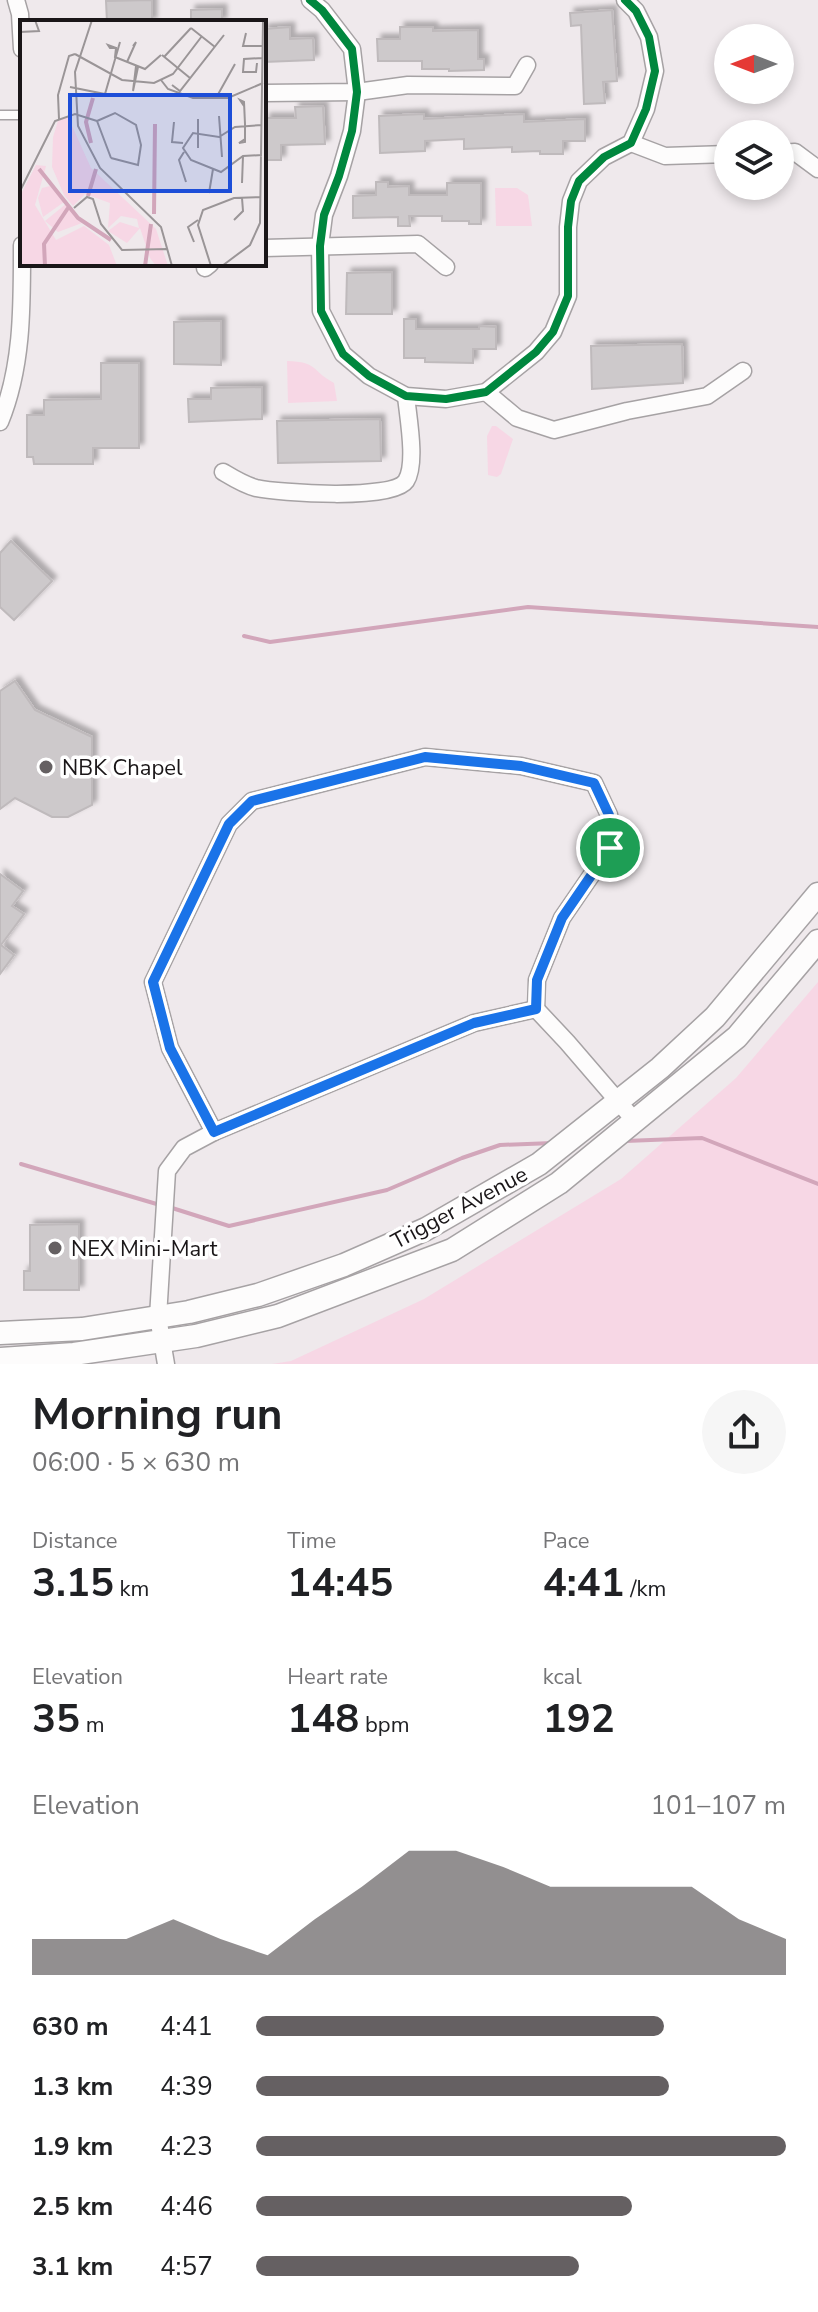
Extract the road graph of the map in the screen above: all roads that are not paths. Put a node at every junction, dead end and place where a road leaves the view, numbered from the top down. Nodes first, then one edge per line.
1 (16, 0) edge
2 (310, 0) edge
3 (625, 0) edge
4 (20, 20) edge
5 (527, 65) dead end
6 (357, 92) junction
7 (266, 93) edge
8 (631, 143) junction
9 (794, 152) edge
10 (714, 154) edge
11 (818, 169) edge
12 (320, 246) junction
13 (266, 248) edge
14 (22, 266) edge
15 (446, 267) dead end
16 (743, 371) dead end
17 (486, 392) junction
18 (406, 396) junction
19 (0, 422) edge
20 (223, 472) dead end
21 (818, 894) edge
22 (818, 941) edge
23 (536, 1009) junction
24 (618, 1103) junction
25 (635, 1121) junction
26 (214, 1132) junction
27 (158, 1317) junction
28 (0, 1333) edge
29 (164, 1353) edge
30 (0, 1359) edge

1 - 4 street
2 - 6 street
3 - 8 street
5 - 6 street
6 - 7 street
6 - 12 street
8 - 10 street
8 - 17 street
9 - 11 street
12 - 13 street
12 - 15 street
12 - 18 street
14 - 19 street
16 - 17 street
17 - 18 street
18 - 20 street
21 - 24 main road, Trigger Avenue
22 - 25 main road, Trigger Avenue
23 - 24 street
23 - 26 street
23 - 26 street
24 - 25 street
24 - 27 main road, Trigger Avenue
25 - 29 main road, Trigger Avenue
26 - 27 street
27 - 28 main road, Trigger Avenue
27 - 29 street
29 - 30 main road, Trigger Avenue

